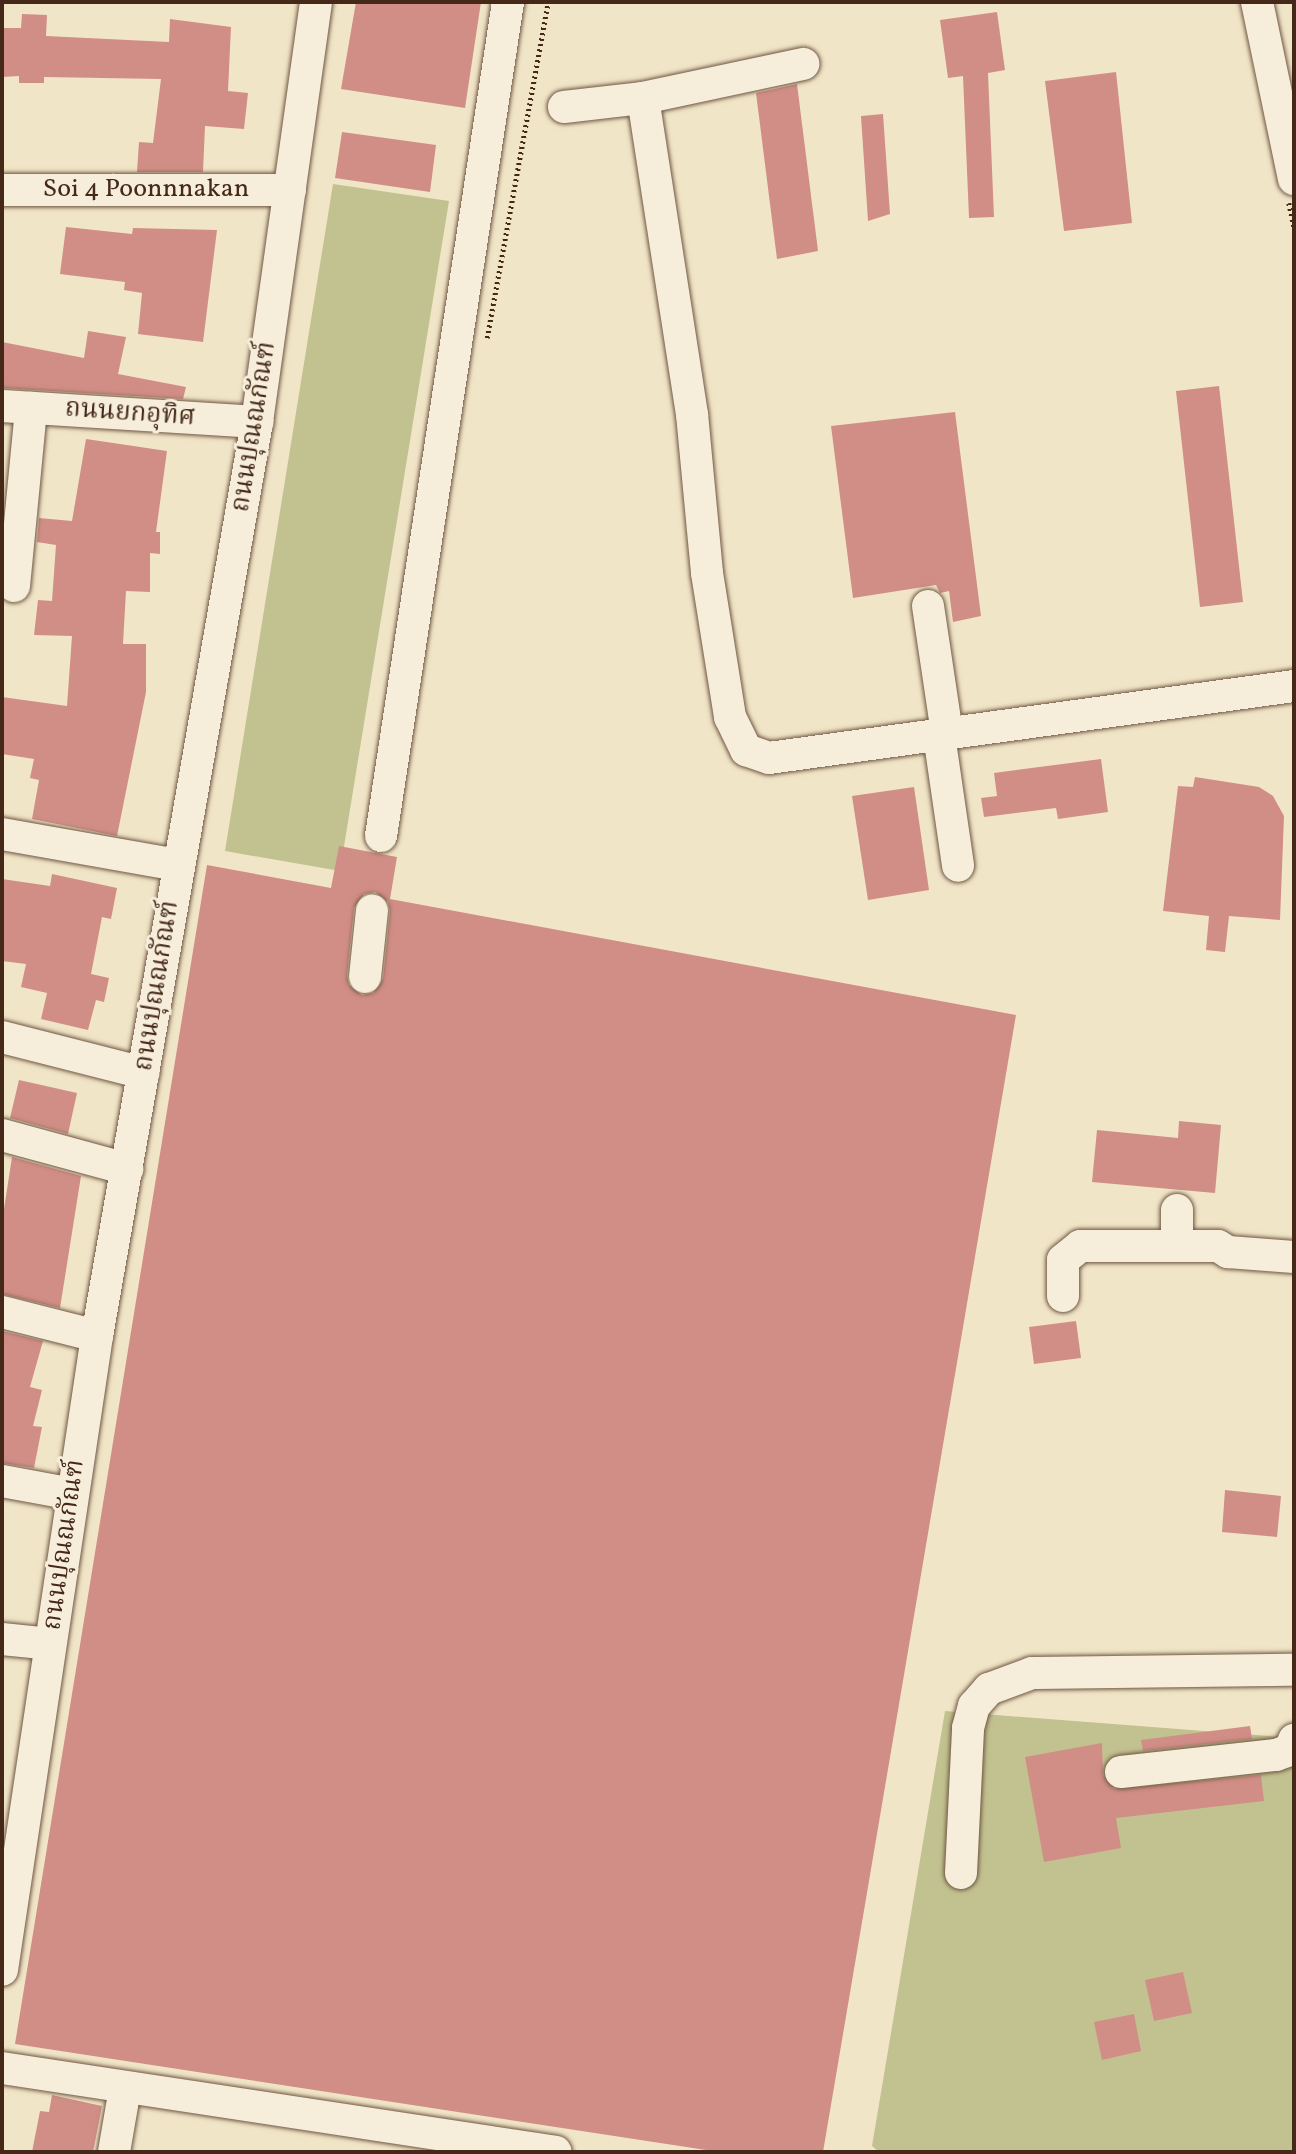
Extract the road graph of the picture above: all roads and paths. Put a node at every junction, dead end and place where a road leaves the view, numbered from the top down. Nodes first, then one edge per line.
1 (316, 2) edge
2 (508, 2) edge
3 (1257, 2) edge
4 (803, 64) dead end
5 (643, 97) junction
6 (564, 107) dead end
7 (1294, 178) edge
8 (2, 190) edge
9 (290, 190) junction
10 (16, 407) edge
11 (257, 422) junction
12 (14, 586) dead end
13 (928, 606) dead end
14 (1294, 685) edge
15 (943, 734) junction
16 (2, 834) edge
17 (381, 836) dead end
18 (177, 865) junction
19 (958, 866) dead end
20 (372, 910) dead end
21 (365, 977) dead end
22 (2, 1037) edge
23 (143, 1073) junction
24 (2, 1135) edge
25 (127, 1169) junction
26 (1177, 1210) dead end
27 (1177, 1246) junction
28 (1294, 1257) edge
29 (1063, 1296) dead end
30 (2, 1312) edge
31 (97, 1336) junction
32 (2, 1481) edge
33 (72, 1494) junction
34 (2, 1639) edge
35 (50, 1644) junction
36 (1294, 1670) edge
37 (1294, 1740) edge
38 (1121, 1772) dead end
39 (15, 1797) edge
40 (961, 1873) dead end
41 (2, 1970) edge
42 (2, 2068) edge
43 (125, 2088) junction
44 (114, 2152) edge
45 (556, 2152) edge

1 - 9 street, ถนนปุณณกัณฑ์
2 - 17 street
3 - 7 street
4 - 5 street
5 - 6 street
5 - 15 street
8 - 9 street, Soi 4 Poonnnakan
9 - 11 street, ถนนปุณณกัณฑ์
10 - 11 street, ถนนยกอุทิศ
10 - 12 street
11 - 18 street, ถนนปุณณกัณฑ์
13 - 15 street
14 - 15 street
15 - 19 street
16 - 18 street
18 - 23 street, ถนนปุณณกัณฑ์
20 - 21 street
22 - 23 street
23 - 25 street, ถนนปุณณกัณฑ์
24 - 25 street
25 - 31 street, ถนนปุณณกัณฑ์
26 - 27 street
27 - 28 street
27 - 29 street
30 - 31 street
31 - 33 street, ถนนปุณณกัณฑ์
32 - 33 street
33 - 35 street, ถนนปุณณกัณฑ์
34 - 35 street
35 - 39 street, ถนนปุณณกัณฑ์
36 - 40 street
37 - 38 street
39 - 41 street, ถนนปุณณกัณฑ์
42 - 43 street
43 - 44 street
43 - 45 street

